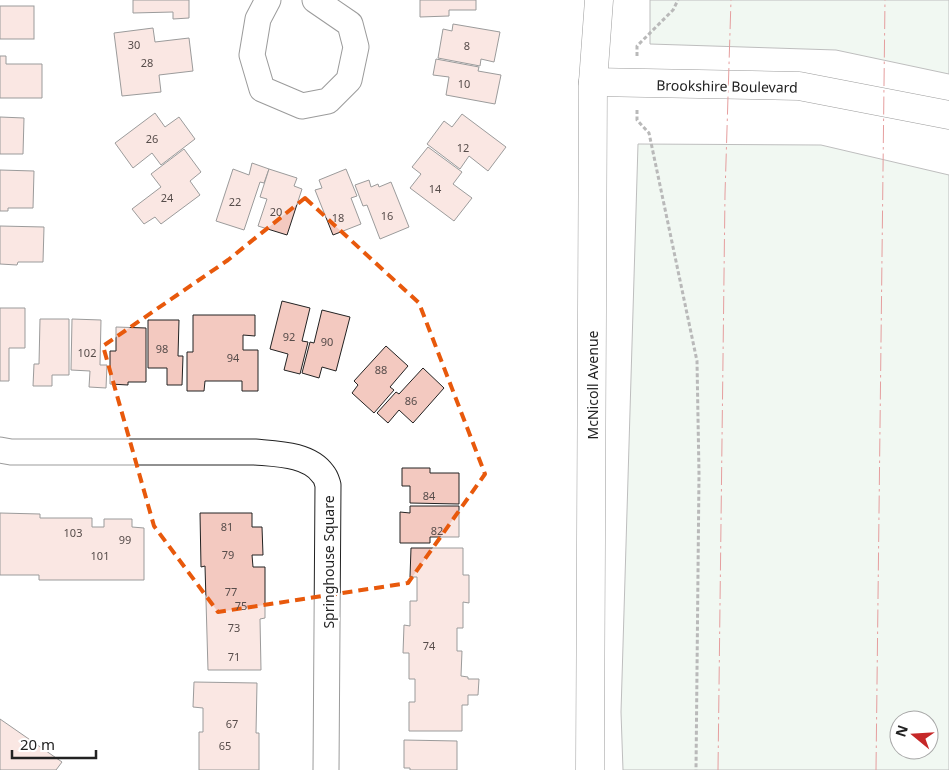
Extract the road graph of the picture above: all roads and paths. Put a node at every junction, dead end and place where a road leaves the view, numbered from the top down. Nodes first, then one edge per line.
1 (268, 0) edge
2 (315, 0) edge
3 (599, 0) edge
4 (678, 0) edge
5 (637, 46) dead end
6 (593, 82) junction
7 (949, 115) edge
8 (637, 120) dead end
9 (0, 450) edge
10 (326, 770) edge
11 (590, 770) edge
12 (696, 770) edge

1 - 2 street
3 - 6 main road, McNicoll Avenue
4 - 5 path
6 - 7 main road, Brookshire Boulevard
6 - 11 main road, McNicoll Avenue
8 - 12 path
9 - 10 street, Springhouse Square

